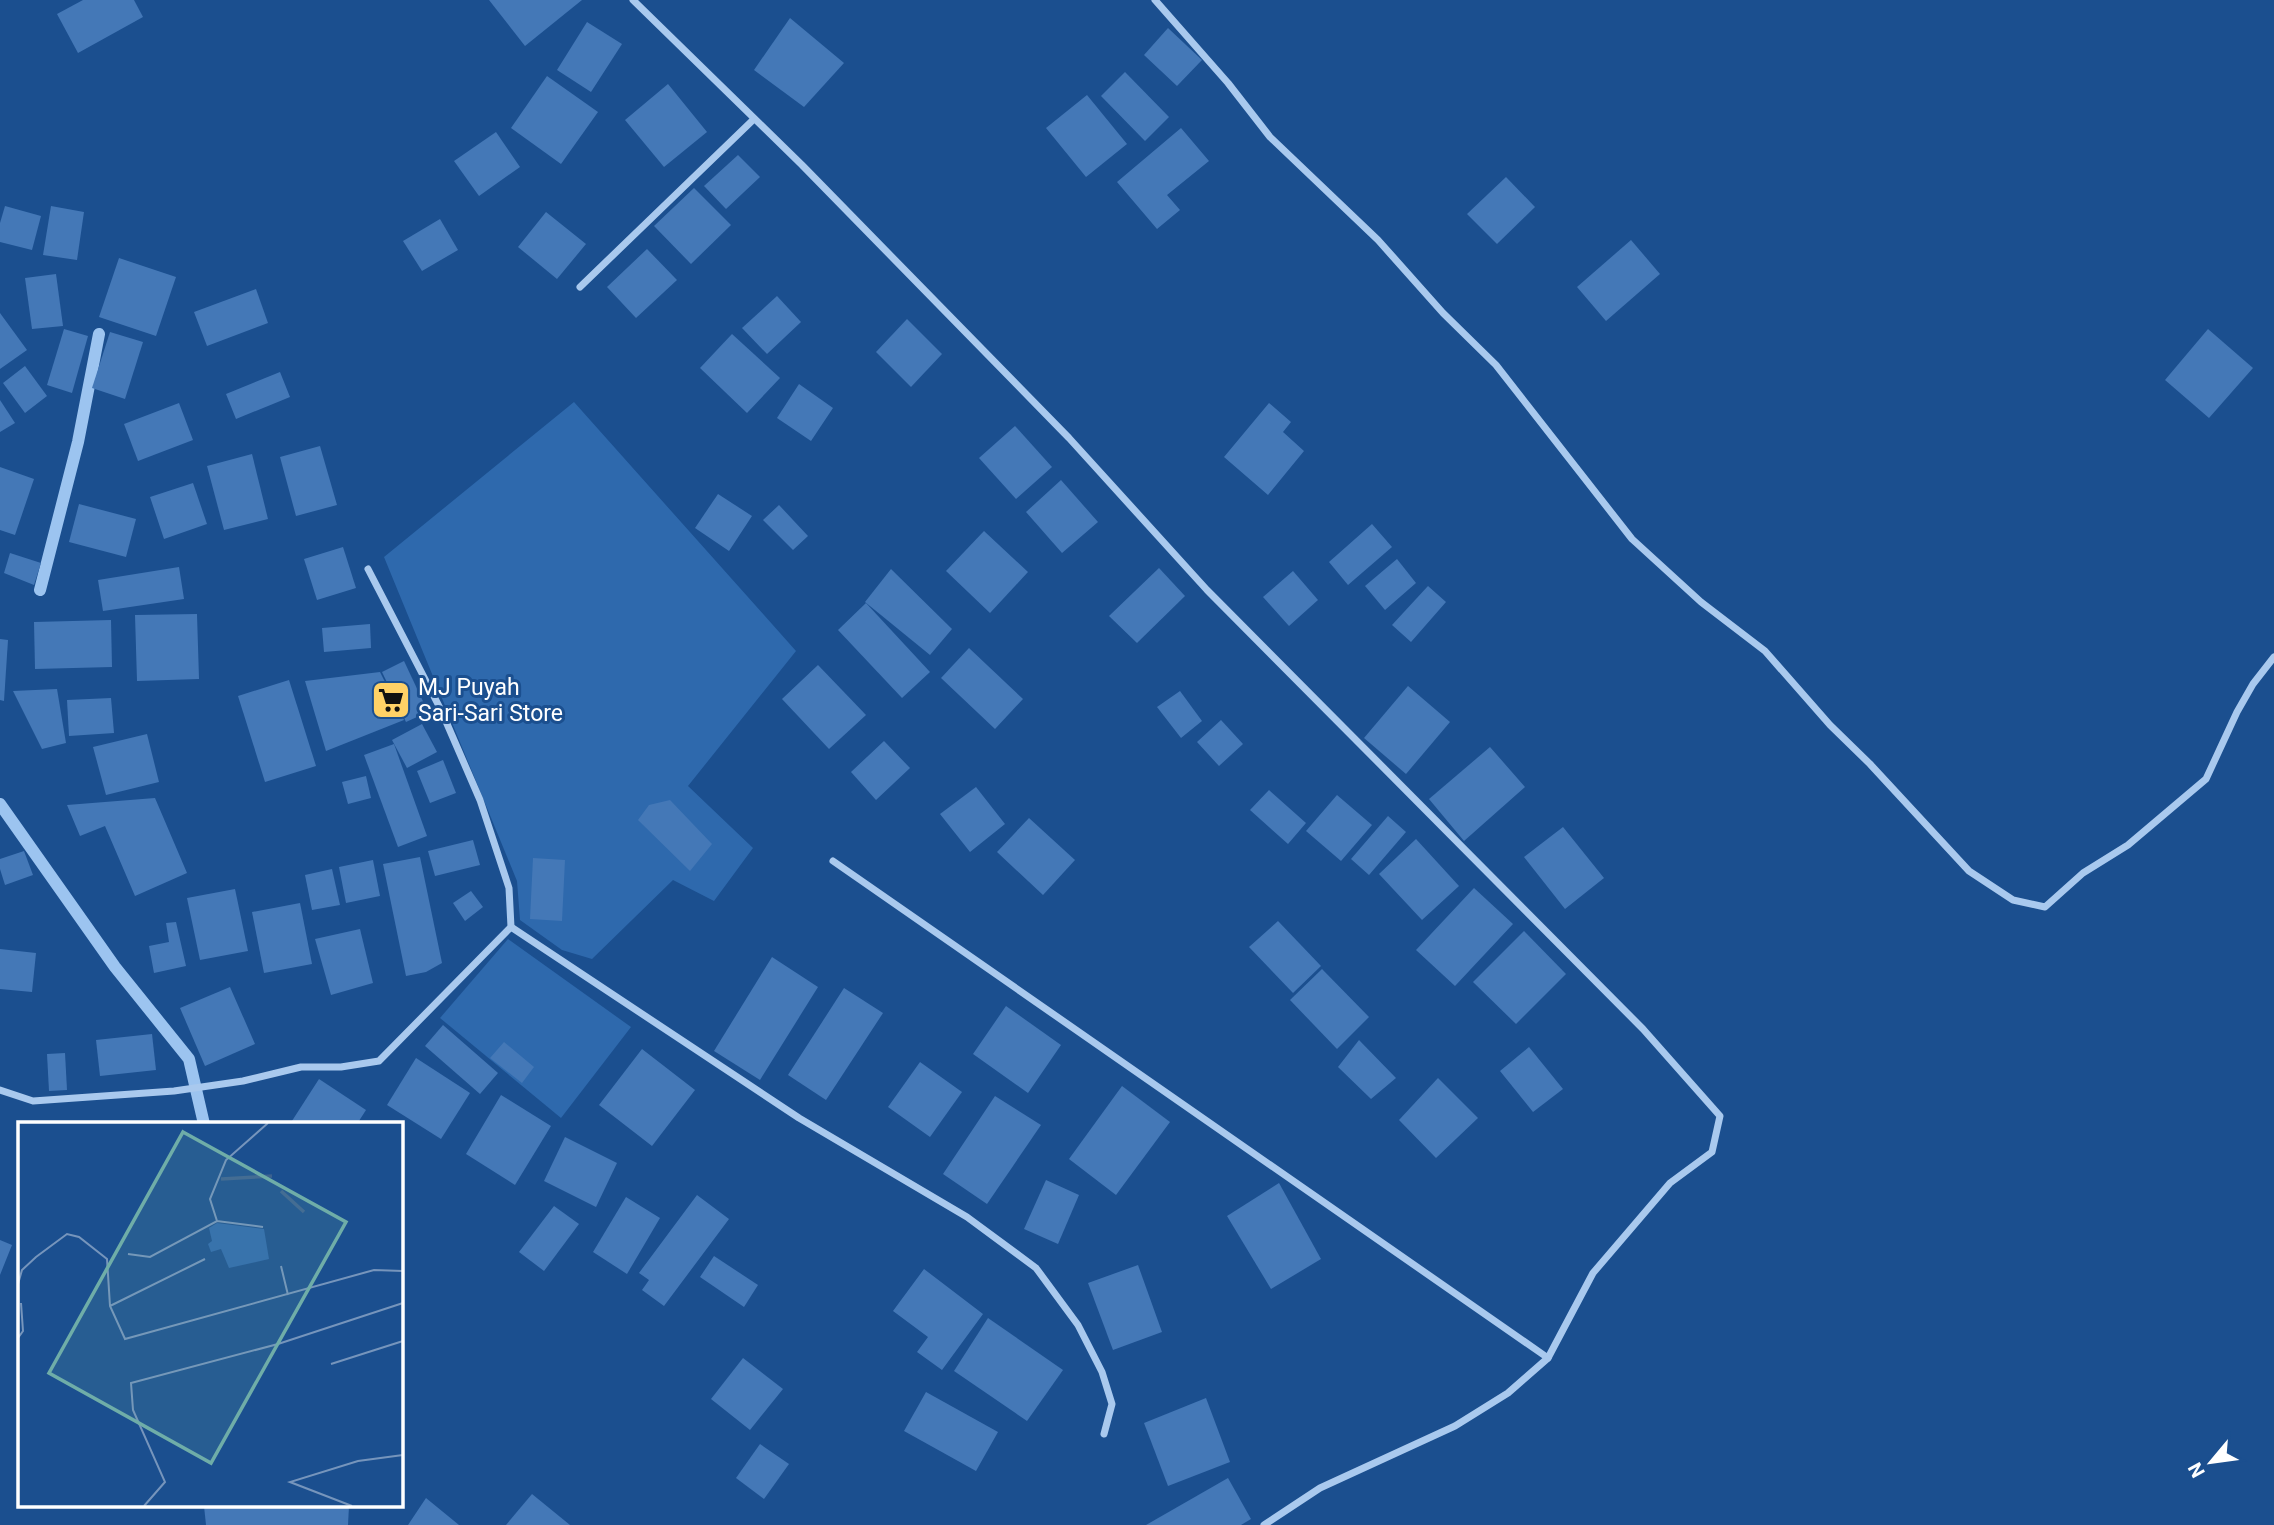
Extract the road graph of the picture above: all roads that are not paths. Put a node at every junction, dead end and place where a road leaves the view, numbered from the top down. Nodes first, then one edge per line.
1 (633, 0) edge
2 (1155, 0) edge
3 (754, 119) junction
4 (580, 287) dead end
5 (368, 569) dead end
6 (2274, 657) edge
7 (833, 861) dead end
8 (511, 927) junction
9 (0, 1090) edge
10 (1548, 1358) junction
11 (1104, 1434) dead end
12 (1264, 1525) edge

1 - 3 street
2 - 6 street
3 - 4 street
3 - 10 street
5 - 8 street
7 - 10 street
8 - 9 street
8 - 11 street
10 - 12 street

